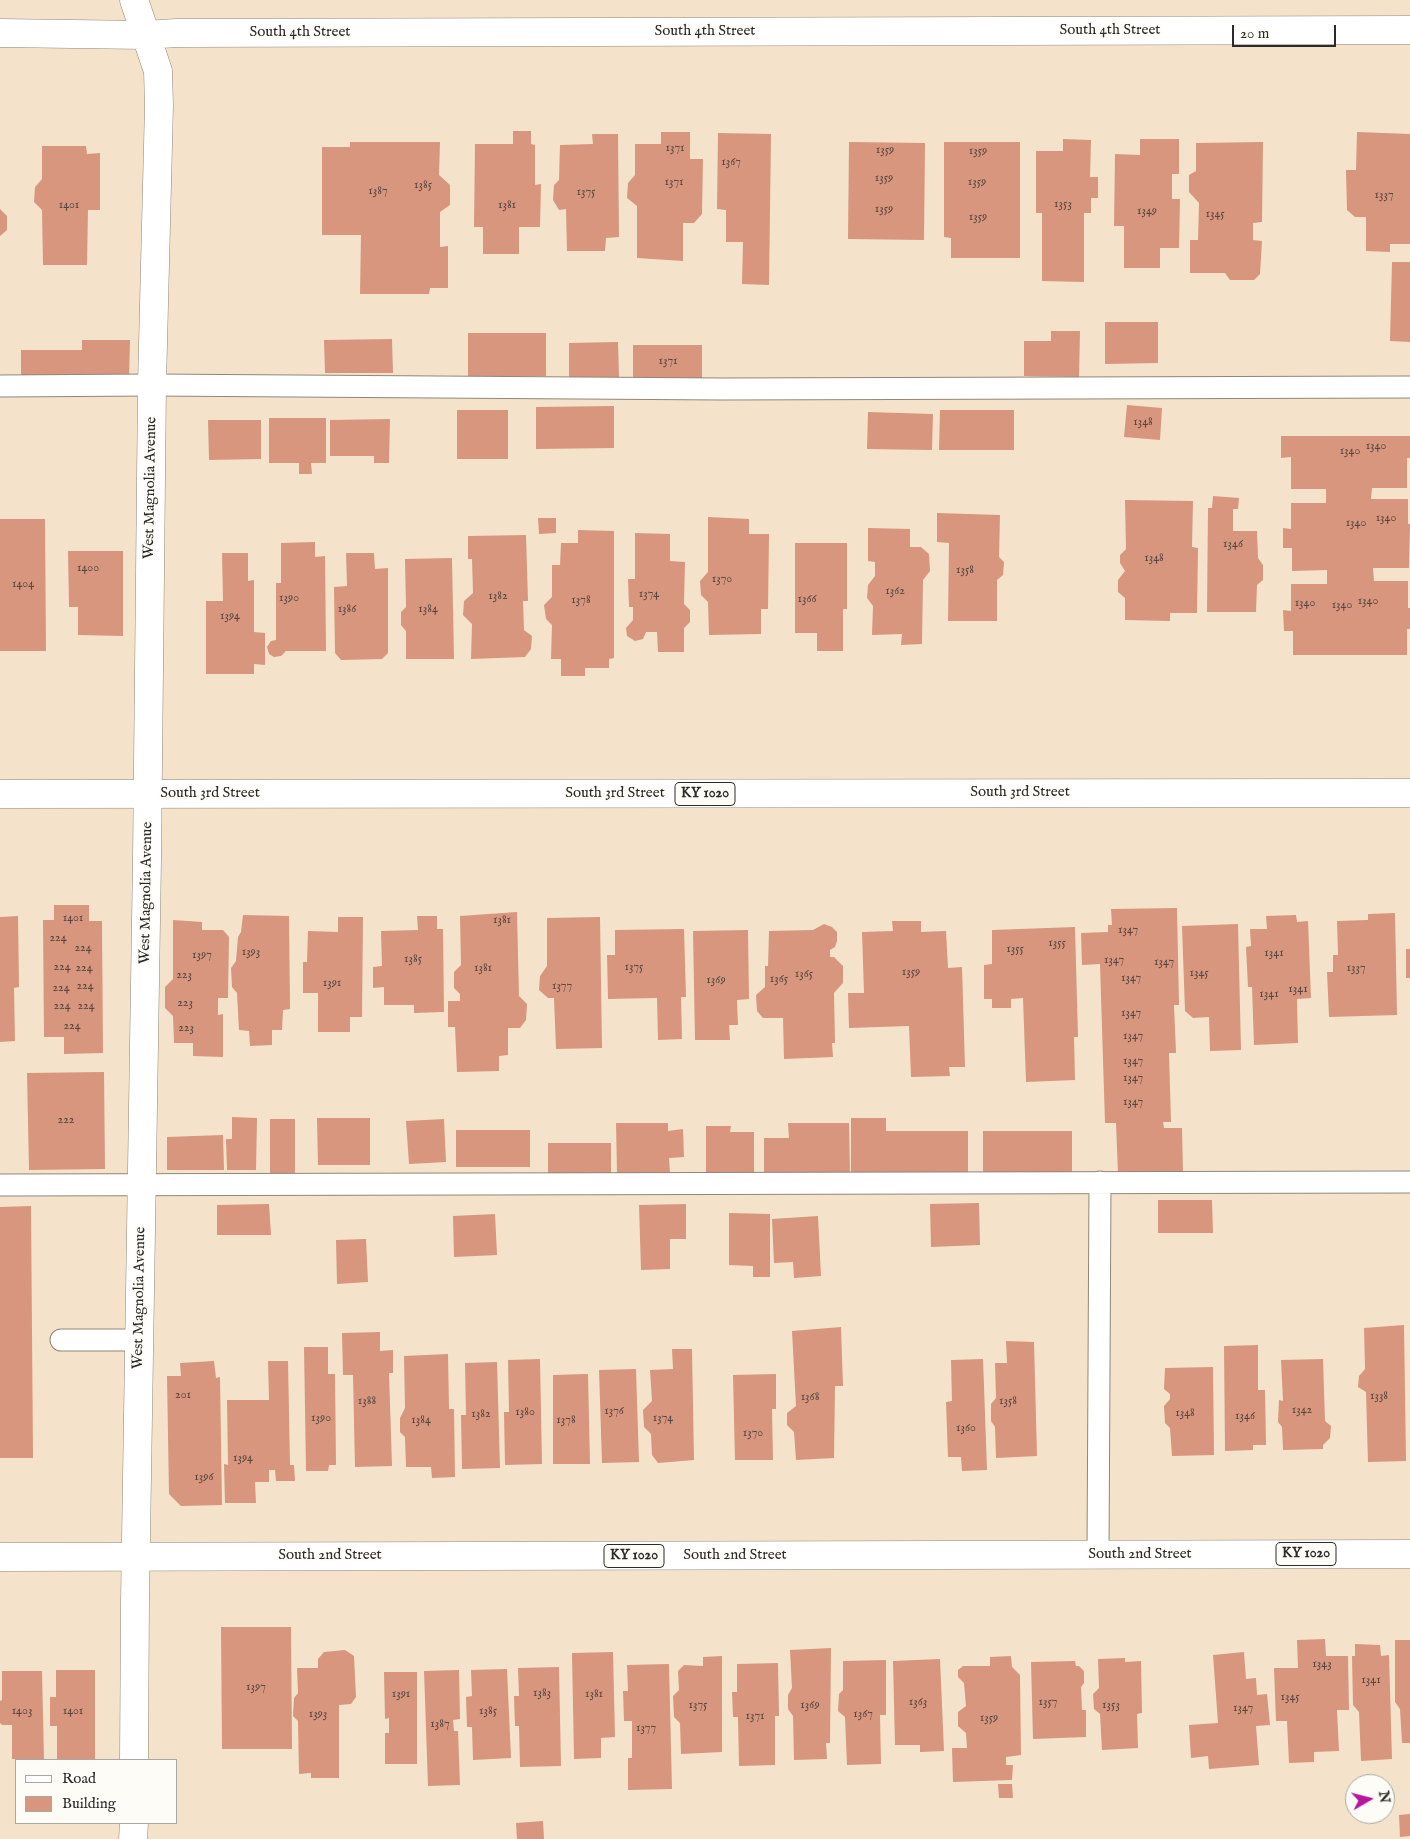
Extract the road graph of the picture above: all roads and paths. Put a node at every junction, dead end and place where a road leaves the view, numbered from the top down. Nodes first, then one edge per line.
1 (134, 0) edge
2 (1410, 30) edge
3 (0, 34) edge
4 (145, 35) junction
5 (152, 385) junction
6 (0, 386) edge
7 (1410, 387) edge
8 (1410, 793) edge
9 (0, 794) edge
10 (148, 794) junction
11 (1100, 1182) junction
12 (1410, 1182) edge
13 (142, 1184) junction
14 (0, 1185) edge
15 (61, 1340) dead end
16 (140, 1340) junction
17 (1410, 1554) edge
18 (1098, 1555) junction
19 (0, 1557) edge
20 (136, 1557) junction
21 (134, 1759) edge
22 (134, 1824) edge
23 (134, 1839) edge

1 - 4 main road, West Magnolia Avenue
2 - 4 main road, South 4th Street
3 - 4 main road, South 4th Street
4 - 5 main road, West Magnolia Avenue
5 - 6 lane
5 - 7 lane
5 - 10 main road, West Magnolia Avenue
8 - 10 main road, South 3rd Street / KY 1020
9 - 10 main road, South 3rd Street / KY 1020
10 - 13 main road, West Magnolia Avenue
11 - 12 lane
11 - 13 lane
11 - 18 lane
13 - 14 lane
13 - 16 main road, West Magnolia Avenue
15 - 16 lane
16 - 20 main road, West Magnolia Avenue
17 - 18 main road, South 2nd Street / KY 1020
18 - 20 main road, South 2nd Street / KY 1020
19 - 20 main road, South 2nd Street / KY 1020
20 - 21 main road, West Magnolia Avenue
22 - 23 main road

